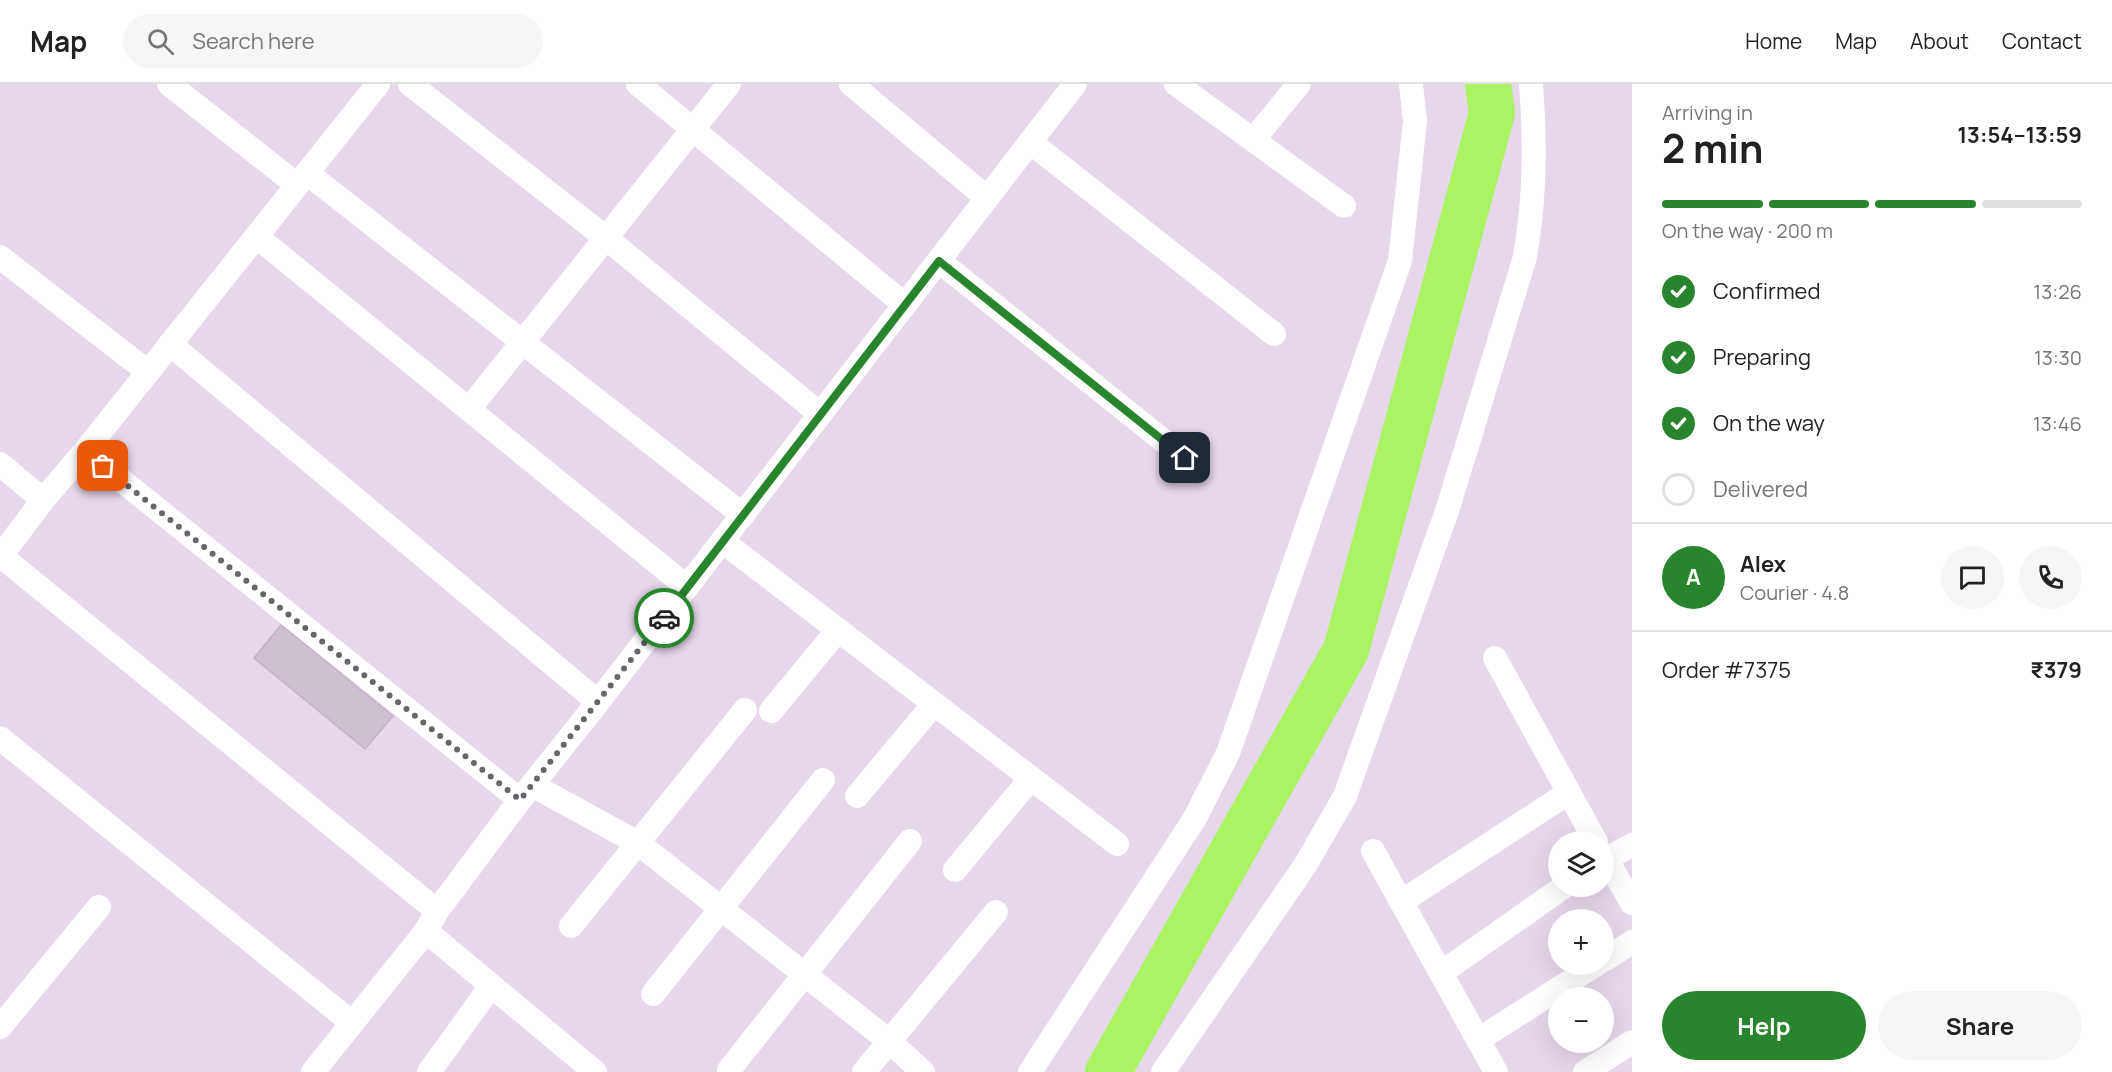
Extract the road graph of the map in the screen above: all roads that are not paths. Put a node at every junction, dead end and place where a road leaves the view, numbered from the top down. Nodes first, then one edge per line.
1 (169, 84) edge
2 (378, 84) edge
3 (410, 84) edge
4 (638, 84) edge
5 (729, 84) edge
6 (850, 84) edge
7 (1074, 84) edge
8 (1176, 84) edge
9 (1299, 84) edge
10 (1411, 84) edge
11 (1531, 84) edge
12 (693, 129) junction
13 (1253, 140) junction
14 (1030, 142) junction
15 (302, 179) junction
16 (987, 198) junction
17 (1344, 206) dead end
18 (256, 236) junction
19 (606, 238) junction
20 (0, 257) edge
21 (939, 261) junction
22 (905, 305) junction
23 (1274, 334) dead end
24 (523, 341) junction
25 (170, 345) junction
26 (148, 372) junction
27 (469, 409) junction
28 (820, 414) junction
29 (85, 451) junction
30 (1185, 458) dead end
31 (0, 464) edge
32 (43, 500) junction
33 (742, 515) junction
34 (722, 542) junction
35 (1, 557) edge
36 (687, 587) junction
37 (838, 630) junction
38 (1495, 658) dead end
39 (598, 702) junction
40 (934, 704) junction
41 (745, 710) dead end
42 (771, 711) dead end
43 (0, 738) edge
44 (1031, 778) junction
45 (823, 780) dead end
46 (526, 792) junction
47 (1568, 793) junction
48 (856, 795) dead end
49 (1589, 831) edge
50 (910, 841) dead end
51 (638, 843) junction
52 (1117, 844) dead end
53 (1632, 845) edge
54 (1614, 850) edge
55 (1373, 851) dead end
56 (955, 870) dead end
57 (1614, 874) edge
58 (1549, 897) edge
59 (1401, 902) junction
60 (1632, 903) edge
61 (99, 908) dead end
62 (721, 909) junction
63 (996, 912) dead end
64 (432, 921) junction
65 (571, 926) dead end
66 (1632, 942) edge
67 (1614, 954) edge
68 (1441, 973) junction
69 (805, 974) junction
70 (1580, 975) edge
71 (491, 986) junction
72 (653, 994) dead end
73 (351, 1022) junction
74 (0, 1027) edge
75 (1478, 1040) junction
76 (889, 1041) junction
77 (1631, 1044) edge
78 (729, 1070) dead end
79 (313, 1072) edge
80 (429, 1072) edge
81 (595, 1072) edge
82 (864, 1072) edge
83 (923, 1072) edge
84 (1029, 1072) edge
85 (1163, 1072) edge
86 (1496, 1072) edge
87 (1586, 1072) edge

1 - 15 street
2 - 15 street
3 - 19 street
4 - 12 street
5 - 12 street
6 - 16 street
7 - 14 street
8 - 13 street
9 - 13 street
10 - 84 street
11 - 85 street
12 - 19 street
12 - 22 street
13 - 17 street
14 - 16 street
14 - 23 street
15 - 18 street
15 - 24 street
16 - 21 street
18 - 25 street
18 - 27 street
19 - 24 street
19 - 28 street
20 - 26 street
21 - 22 street
21 - 30 street
22 - 28 street
24 - 27 street
24 - 33 street
25 - 26 street
25 - 39 street
26 - 29 street
27 - 36 street
28 - 33 street
29 - 32 street
29 - 46 street
31 - 32 street
32 - 35 street
33 - 34 street
34 - 36 street
34 - 37 street
35 - 64 street
36 - 39 street
37 - 40 street
37 - 42 street
38 - 47 street
39 - 46 street
40 - 44 street
40 - 48 street
41 - 51 street
43 - 73 street
44 - 52 street
44 - 56 street
45 - 62 street
46 - 51 street
46 - 64 street
47 - 49 street
47 - 59 street
50 - 69 street
51 - 62 street
51 - 65 street
53 - 54 street
55 - 59 street
57 - 60 street
58 - 68 street
59 - 68 street
61 - 74 street
62 - 69 street
62 - 72 street
63 - 76 street
64 - 71 street
64 - 73 street
66 - 67 street
68 - 75 street
69 - 76 street
69 - 78 street
70 - 75 street
71 - 80 street
71 - 81 street
73 - 79 street
75 - 86 street
76 - 82 street
76 - 83 street
77 - 87 street

